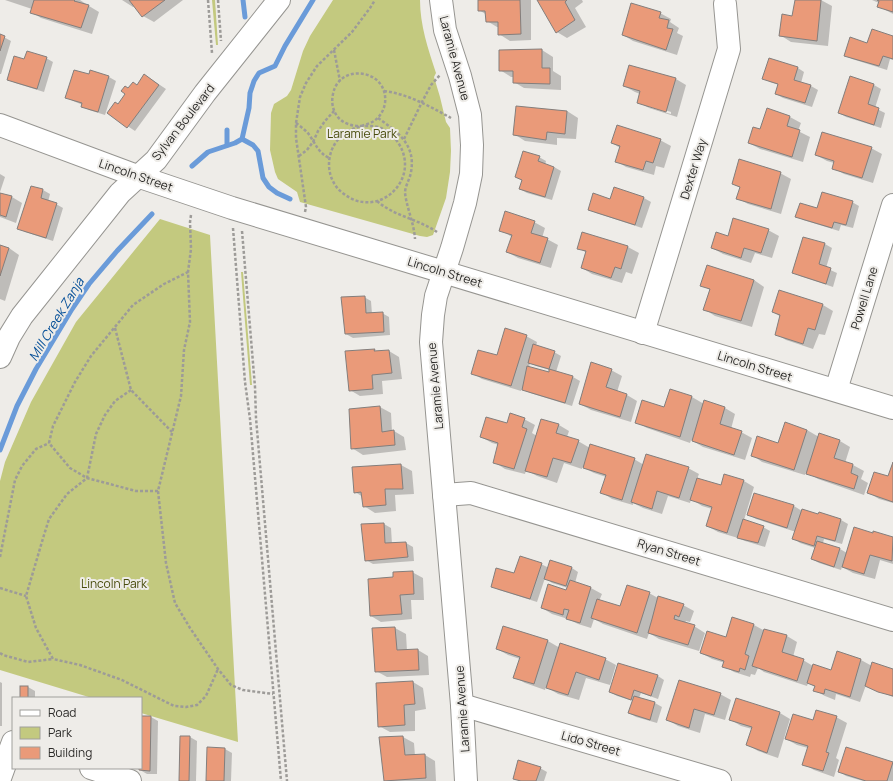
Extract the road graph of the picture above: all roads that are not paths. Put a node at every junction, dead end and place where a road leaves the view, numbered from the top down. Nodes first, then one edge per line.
1 (280, 0) edge
2 (441, 0) edge
3 (725, 4) dead end
4 (0, 125) edge
5 (137, 176) junction
6 (893, 205) edge
7 (444, 272) junction
8 (643, 333) junction
9 (4, 336) edge
10 (0, 357) edge
11 (836, 390) junction
12 (893, 408) edge
13 (444, 496) junction
14 (893, 620) edge
15 (462, 705) junction
16 (0, 738) edge
17 (12, 742) edge
18 (12, 745) edge
19 (94, 769) edge
20 (0, 778) edge
21 (130, 781) edge
22 (466, 781) edge
23 (720, 781) edge

1 - 5 street, Sylvan Boulevard
2 - 7 street, Laramie Avenue
3 - 8 street, Dexter Way
4 - 5 street, Lincoln Street
5 - 7 street, Lincoln Street
5 - 9 street, Sylvan Boulevard
6 - 11 street, Powell Lane
7 - 8 street, Lincoln Street
7 - 13 street, Laramie Avenue
8 - 11 street, Lincoln Street
9 - 10 street, Sylvan Boulevard
11 - 12 street, Lincoln Street
13 - 14 street, Ryan Street
13 - 15 street, Laramie Avenue
15 - 22 street, Laramie Avenue
15 - 23 street, Lido Street
16 - 17 street
18 - 20 street
19 - 21 street

